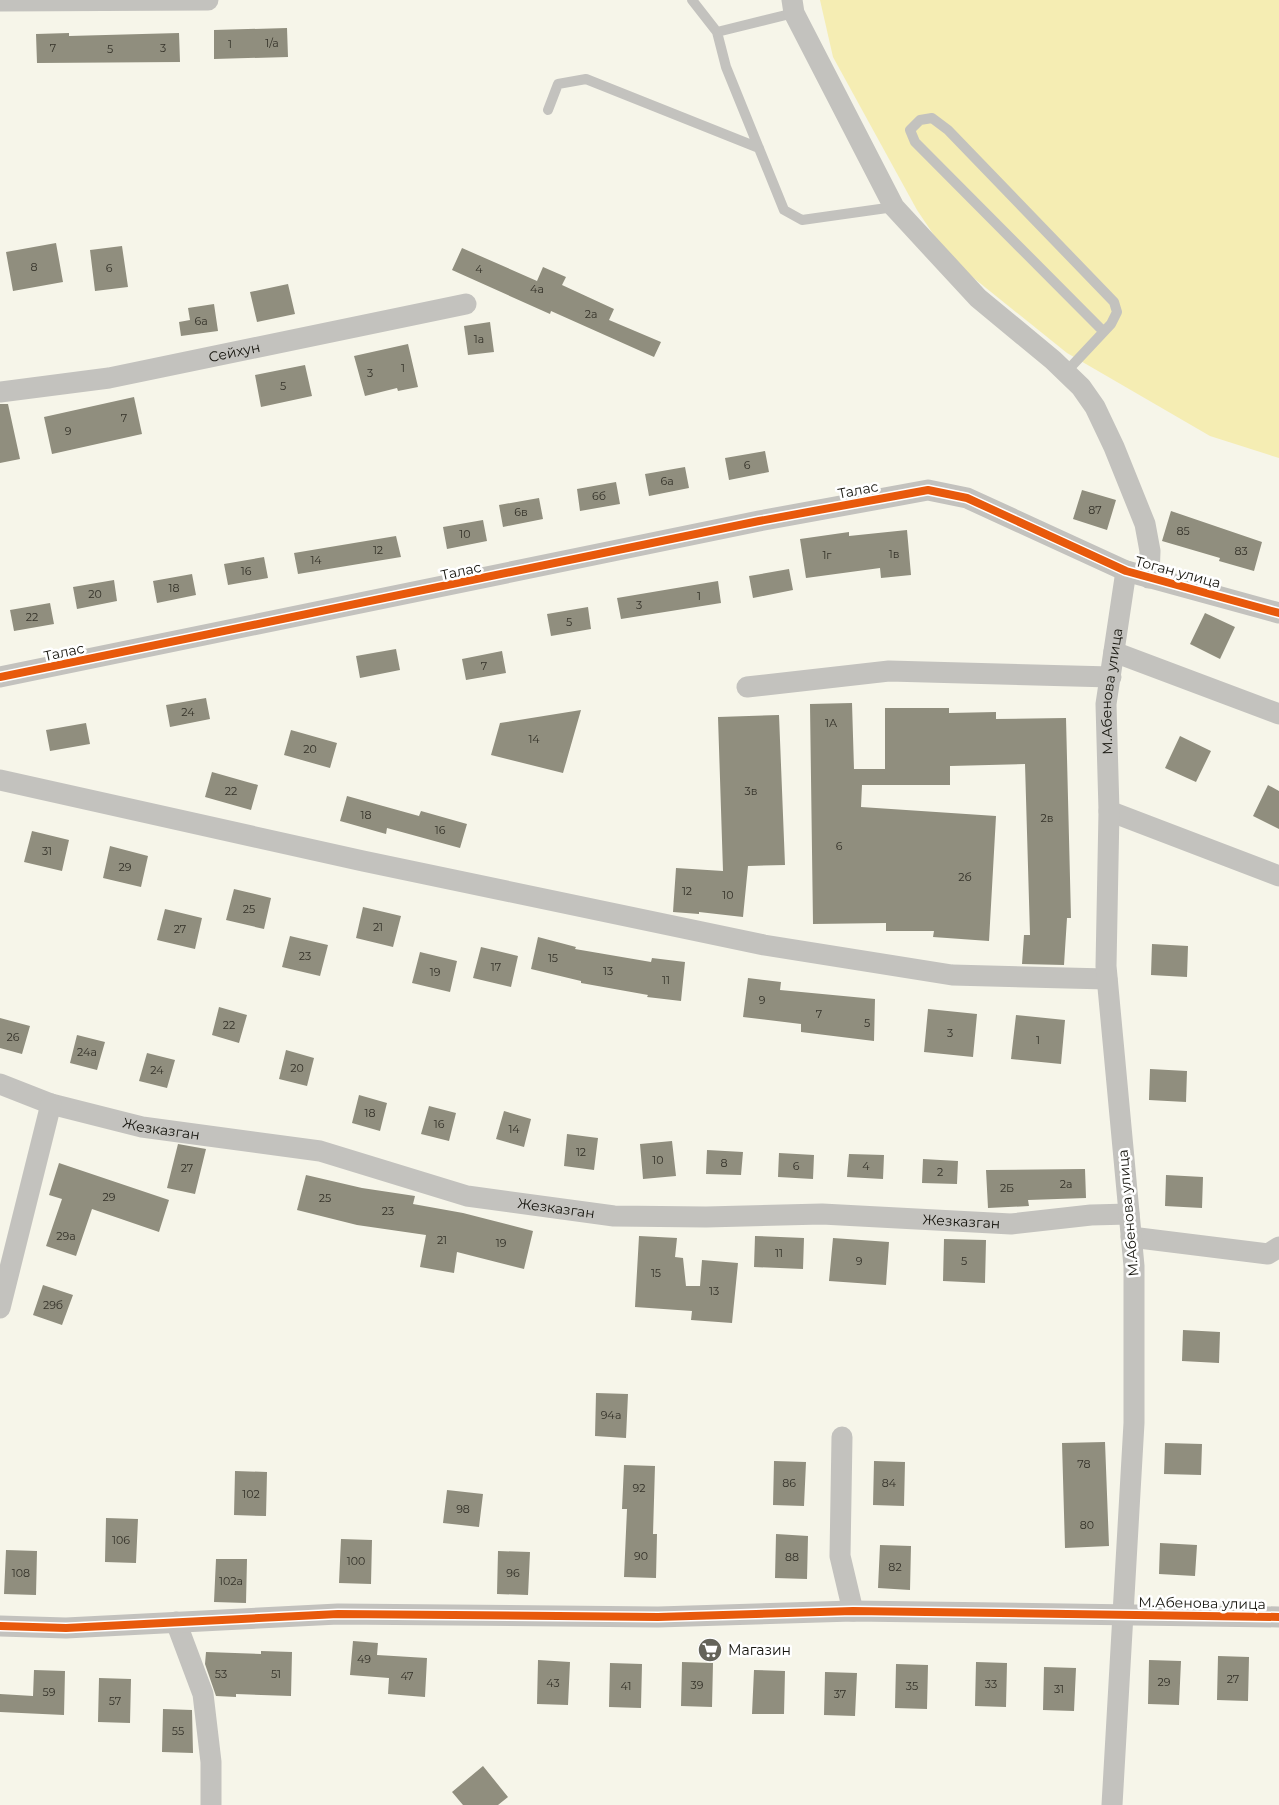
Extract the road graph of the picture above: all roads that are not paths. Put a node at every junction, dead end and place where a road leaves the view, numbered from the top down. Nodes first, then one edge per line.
1 (208, 0) edge
2 (692, 0) edge
3 (0, 1) edge
4 (793, 7) edge
5 (717, 32) junction
6 (548, 110) dead end
7 (759, 148) junction
8 (894, 207) junction
9 (466, 304) dead end
10 (1103, 331) junction
11 (1066, 372) junction
12 (0, 392) edge
13 (928, 490) joint
14 (1126, 572) junction
15 (1149, 578) junction
16 (1279, 612) edge
17 (1114, 652) junction
18 (0, 677) edge
19 (1111, 677) junction
20 (747, 687) dead end
21 (1279, 714) edge
22 (0, 780) edge
23 (1108, 811) junction
24 (1279, 876) edge
25 (1108, 979) junction
26 (0, 1084) edge
27 (51, 1104) junction
28 (1129, 1214) junction
29 (1131, 1237) junction
30 (1275, 1254) edge
31 (0, 1308) edge
32 (842, 1437) dead end
33 (853, 1611) junction
34 (1124, 1615) junction
35 (1279, 1616) edge
36 (176, 1622) junction
37 (0, 1626) edge
38 (211, 1805) edge
39 (1112, 1805) edge

1 - 3 street
2 - 5 lane
4 - 5 lane
4 - 8 street
5 - 7 lane
6 - 7 lane
7 - 8 lane
8 - 11 street
9 - 12 street, Сейхун
10 - 10 lane
10 - 11 lane
11 - 15 street
13 - 14 street, Тоган улица
13 - 18 street, Талас
14 - 15 street, Тоган улица
14 - 17 street, М.Абенова улица
15 - 16 street, Тоган улица
17 - 19 street, М.Абенова улица
17 - 21 street
19 - 20 street
19 - 23 street, М.Абенова улица
22 - 25 street
23 - 24 street
23 - 25 street, М.Абенова улица
25 - 28 street, М.Абенова улица
26 - 27 street, Жезказган
27 - 28 street, Жезказган
27 - 31 street
28 - 29 street, М.Абенова улица
29 - 30 street
29 - 34 street, М.Абенова улица
32 - 33 street
33 - 34 street
33 - 36 street
34 - 35 street, М.Абенова улица
34 - 39 street, М.Абенова улица
36 - 37 street
36 - 38 street

